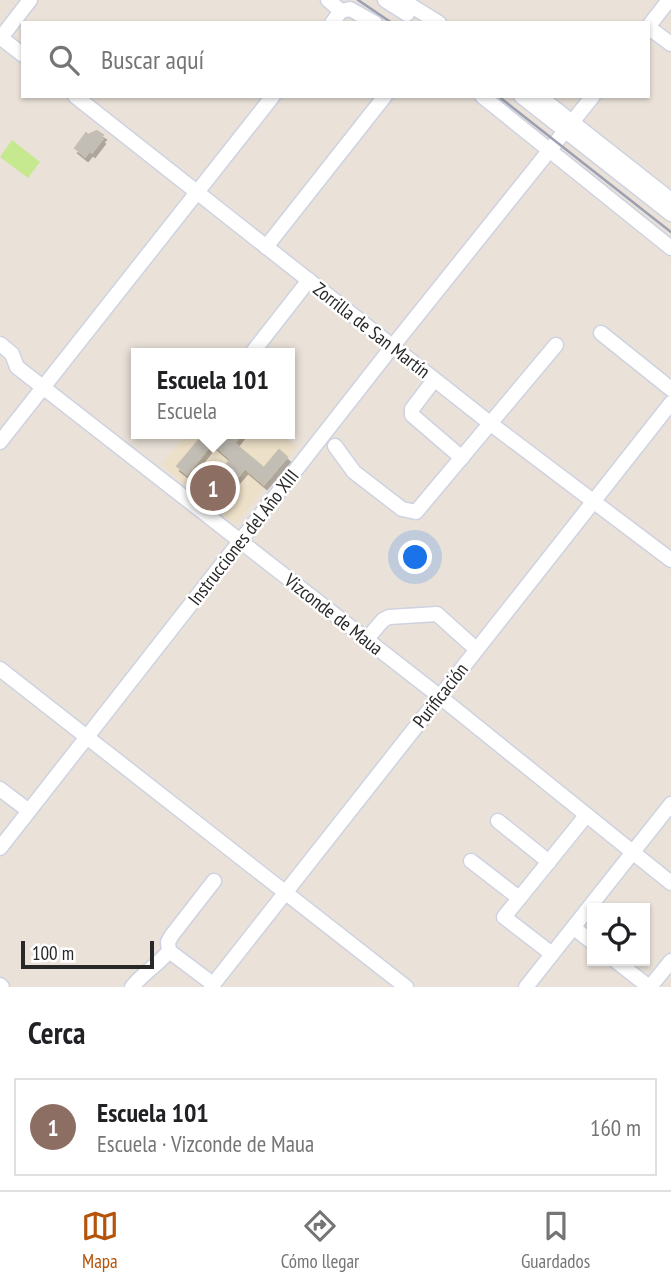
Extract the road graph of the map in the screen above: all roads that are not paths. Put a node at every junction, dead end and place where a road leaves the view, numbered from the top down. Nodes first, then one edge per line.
1 (30, 0) edge
2 (328, 0) edge
3 (385, 0) edge
4 (402, 0) edge
5 (668, 0) edge
6 (341, 11) junction
7 (334, 21) edge
8 (371, 21) edge
9 (418, 21) edge
10 (436, 21) edge
11 (650, 24) edge
12 (650, 28) edge
13 (0, 38) edge
14 (671, 44) edge
15 (21, 54) edge
16 (78, 98) edge
17 (271, 98) edge
18 (383, 98) edge
19 (484, 98) edge
20 (524, 98) edge
21 (541, 98) edge
22 (591, 98) edge
23 (568, 127) junction
24 (549, 150) junction
25 (196, 191) junction
26 (671, 200) edge
27 (671, 214) edge
28 (266, 247) junction
29 (671, 248) edge
30 (309, 281) junction
31 (601, 333) dead end
32 (0, 344) edge
33 (556, 345) dead end
34 (392, 347) junction
35 (256, 348) edge
36 (434, 380) junction
37 (43, 387) junction
38 (671, 389) edge
39 (670, 407) edge
40 (491, 424) junction
41 (0, 442) edge
42 (335, 446) dead end
43 (462, 458) junction
44 (593, 501) junction
45 (240, 541) junction
46 (671, 560) edge
47 (366, 640) junction
48 (476, 649) junction
49 (0, 669) edge
50 (0, 679) edge
51 (439, 696) junction
52 (84, 739) junction
53 (0, 789) edge
54 (671, 804) edge
55 (29, 811) junction
56 (585, 817) junction
57 (498, 821) dead end
58 (0, 848) edge
59 (632, 853) junction
60 (471, 861) dead end
61 (549, 862) junction
62 (215, 881) dead end
63 (671, 883) edge
64 (283, 896) junction
65 (519, 898) junction
66 (574, 928) junction
67 (587, 938) edge
68 (169, 951) junction
69 (552, 954) junction
70 (671, 961) edge
71 (623, 966) edge
72 (532, 985) edge
73 (212, 986) edge
74 (132, 987) edge
75 (391, 987) edge
76 (406, 987) edge
77 (650, 987) edge

1 - 13 street
2 - 6 street
3 - 9 street
4 - 10 street
5 - 11 street
6 - 7 street
6 - 8 street
12 - 14 street
13 - 15 street
16 - 25 street, Zorrilla de San Martín
17 - 25 street
18 - 28 street
19 - 24 street
20 - 23 street
21 - 23 street
22 - 23 street, Instrucciones del Año XIII
23 - 24 street, Instrucciones del Año XIII
23 - 26 street
23 - 27 street
24 - 29 street
24 - 34 street, Instrucciones del Año XIII
25 - 28 street, Zorrilla de San Martín
25 - 37 street
28 - 30 street, Zorrilla de San Martín
30 - 34 street, Zorrilla de San Martín
30 - 35 street
31 - 38 street
32 - 37 street, Vizconde de Maua
33 - 40 street
34 - 36 street, Zorrilla de San Martín
34 - 45 street, Instrucciones del Año XIII
36 - 40 street, Zorrilla de San Martín
36 - 43 street
37 - 41 street
37 - 45 street, Vizconde de Maua
39 - 44 street, Purificación
40 - 43 street
40 - 44 street, Zorrilla de San Martín
42 - 43 street
44 - 46 street, Zorrilla de San Martín
44 - 48 street, Purificación
45 - 47 street, Vizconde de Maua
45 - 52 street, Instrucciones del Año XIII
47 - 48 street
47 - 51 street, Vizconde de Maua
48 - 51 street, Purificación
49 - 52 street
50 - 52 street
51 - 56 street, Vizconde de Maua
51 - 64 street, Purificación
52 - 55 street, Instrucciones del Año XIII
52 - 64 street
53 - 55 street
54 - 59 street
55 - 58 street, Instrucciones del Año XIII
56 - 59 street, Vizconde de Maua
56 - 61 street
57 - 61 street
59 - 63 street, Vizconde de Maua
59 - 66 street
60 - 65 street
61 - 65 street
62 - 68 street
64 - 73 street, Purificación
64 - 75 street
64 - 76 street
65 - 69 street
66 - 67 street
66 - 69 street
68 - 73 street
68 - 74 street
69 - 72 street
70 - 77 street
71 - 77 street

